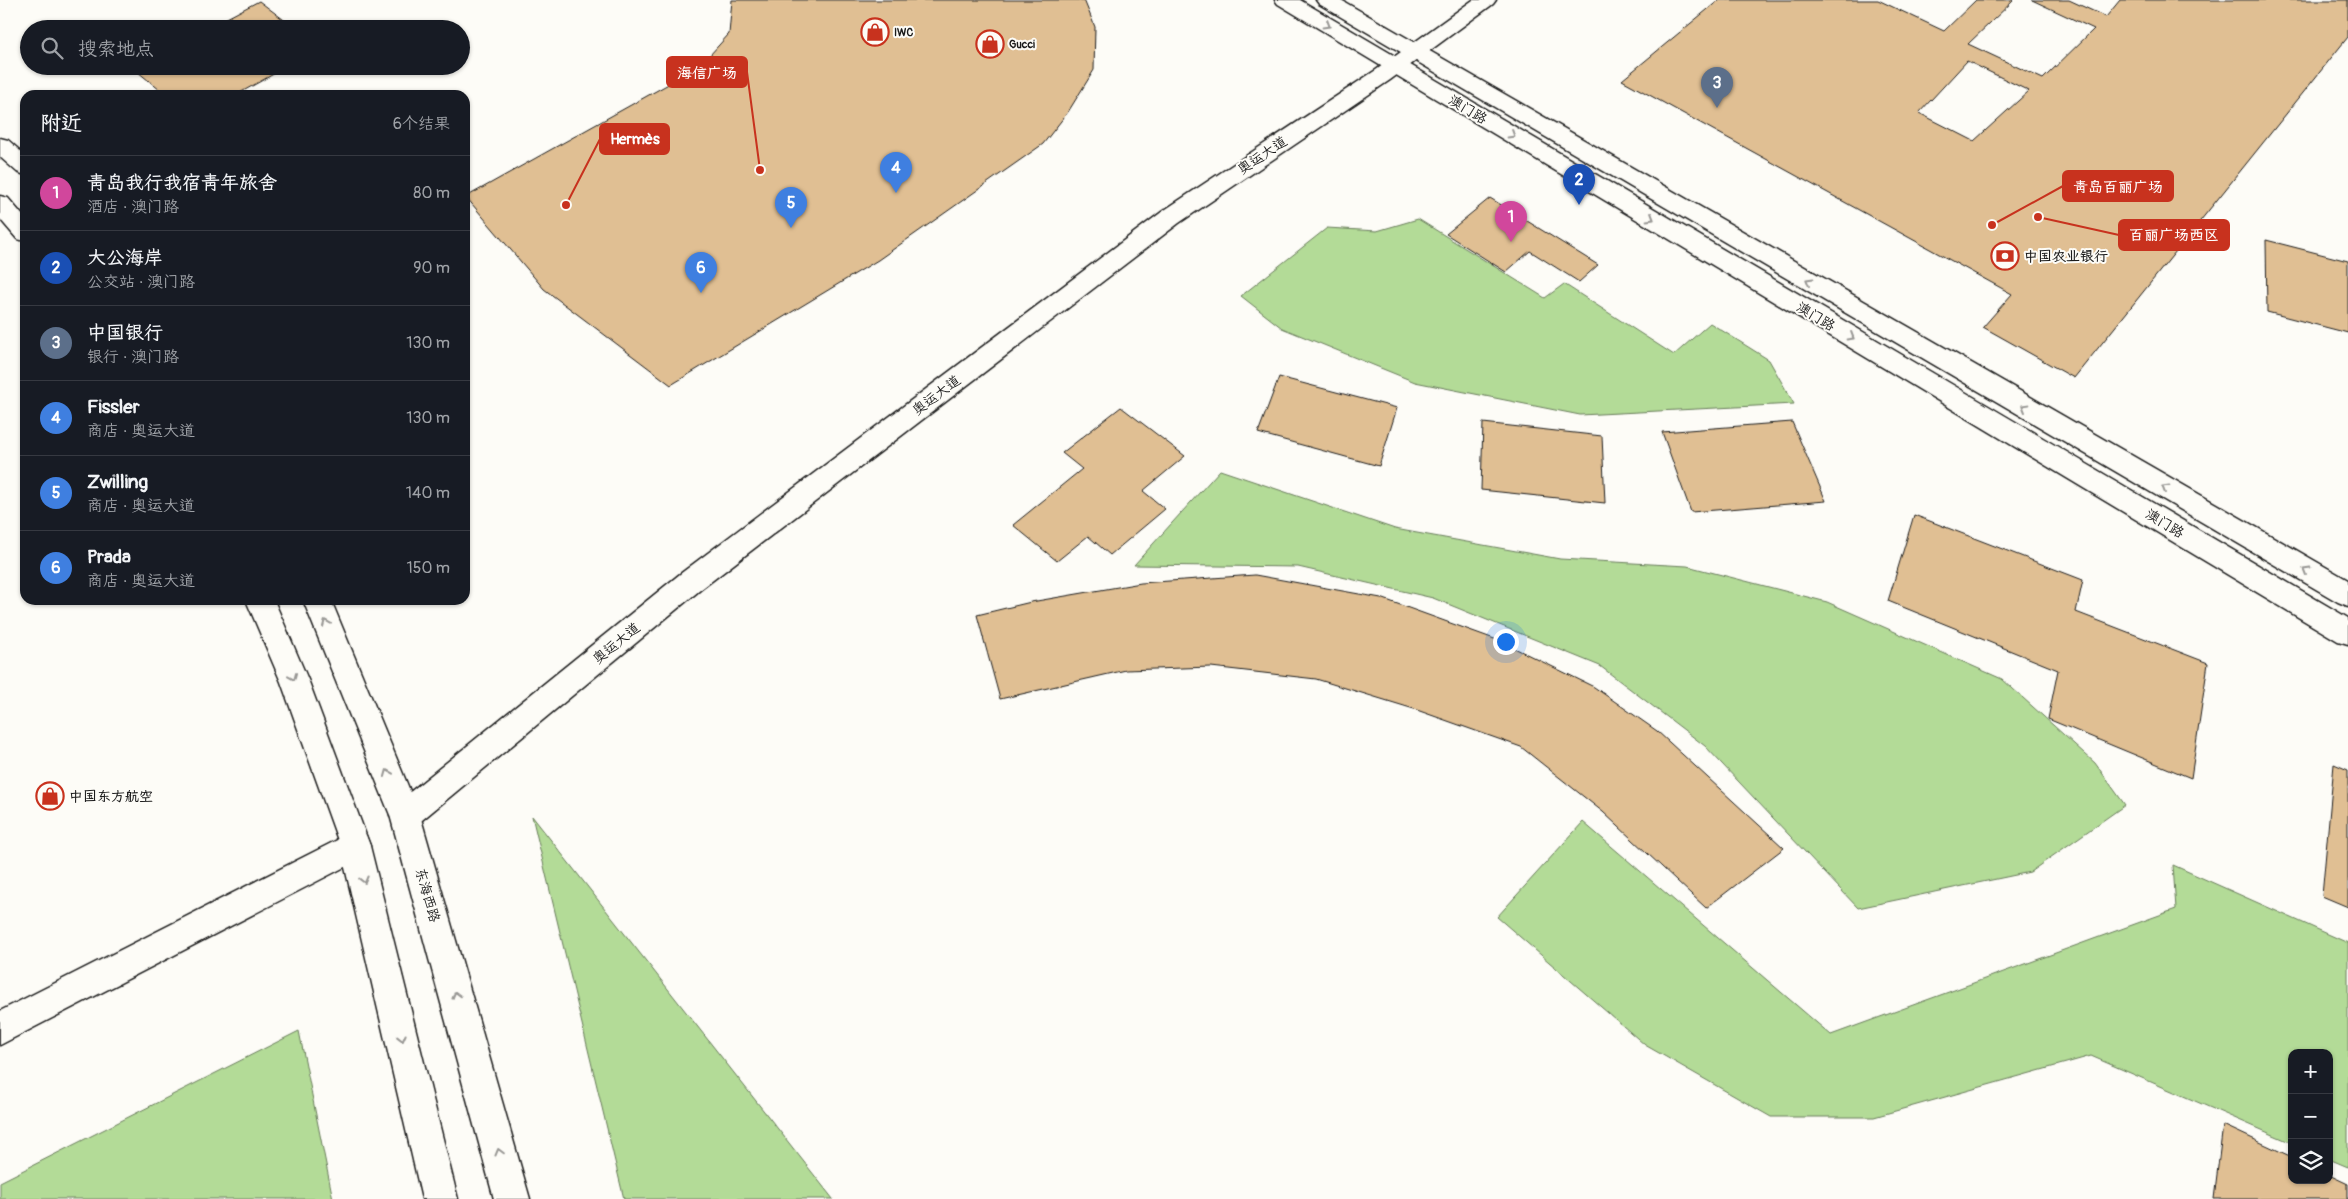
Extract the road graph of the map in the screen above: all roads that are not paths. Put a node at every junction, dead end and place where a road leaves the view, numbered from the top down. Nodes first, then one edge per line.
1 (1285, 0) edge
2 (1326, 0) edge
3 (1486, 0) edge
4 (1405, 59) junction
5 (0, 146) edge
6 (20, 163) edge
7 (0, 204) edge
8 (20, 227) edge
9 (2348, 594) edge
10 (262, 605) edge
11 (319, 605) edge
12 (2348, 632) edge
13 (405, 815) junction
14 (355, 846) junction
15 (0, 1029) edge
16 (440, 1199) edge
17 (512, 1199) edge

1 -> 4 main road, 澳门路
2 - 4 main road, 澳门路
3 - 4 main road, 奥运大道
9 -> 4 main road, 澳门路
4 -> 12 main road, 澳门路
4 - 13 main road, 奥运大道
5 - 6 main road
7 - 8 main road
10 -> 14 main road
13 -> 11 main road, 东海西路
17 -> 13 main road, 东海西路
14 - 15 main road
14 -> 16 main road

